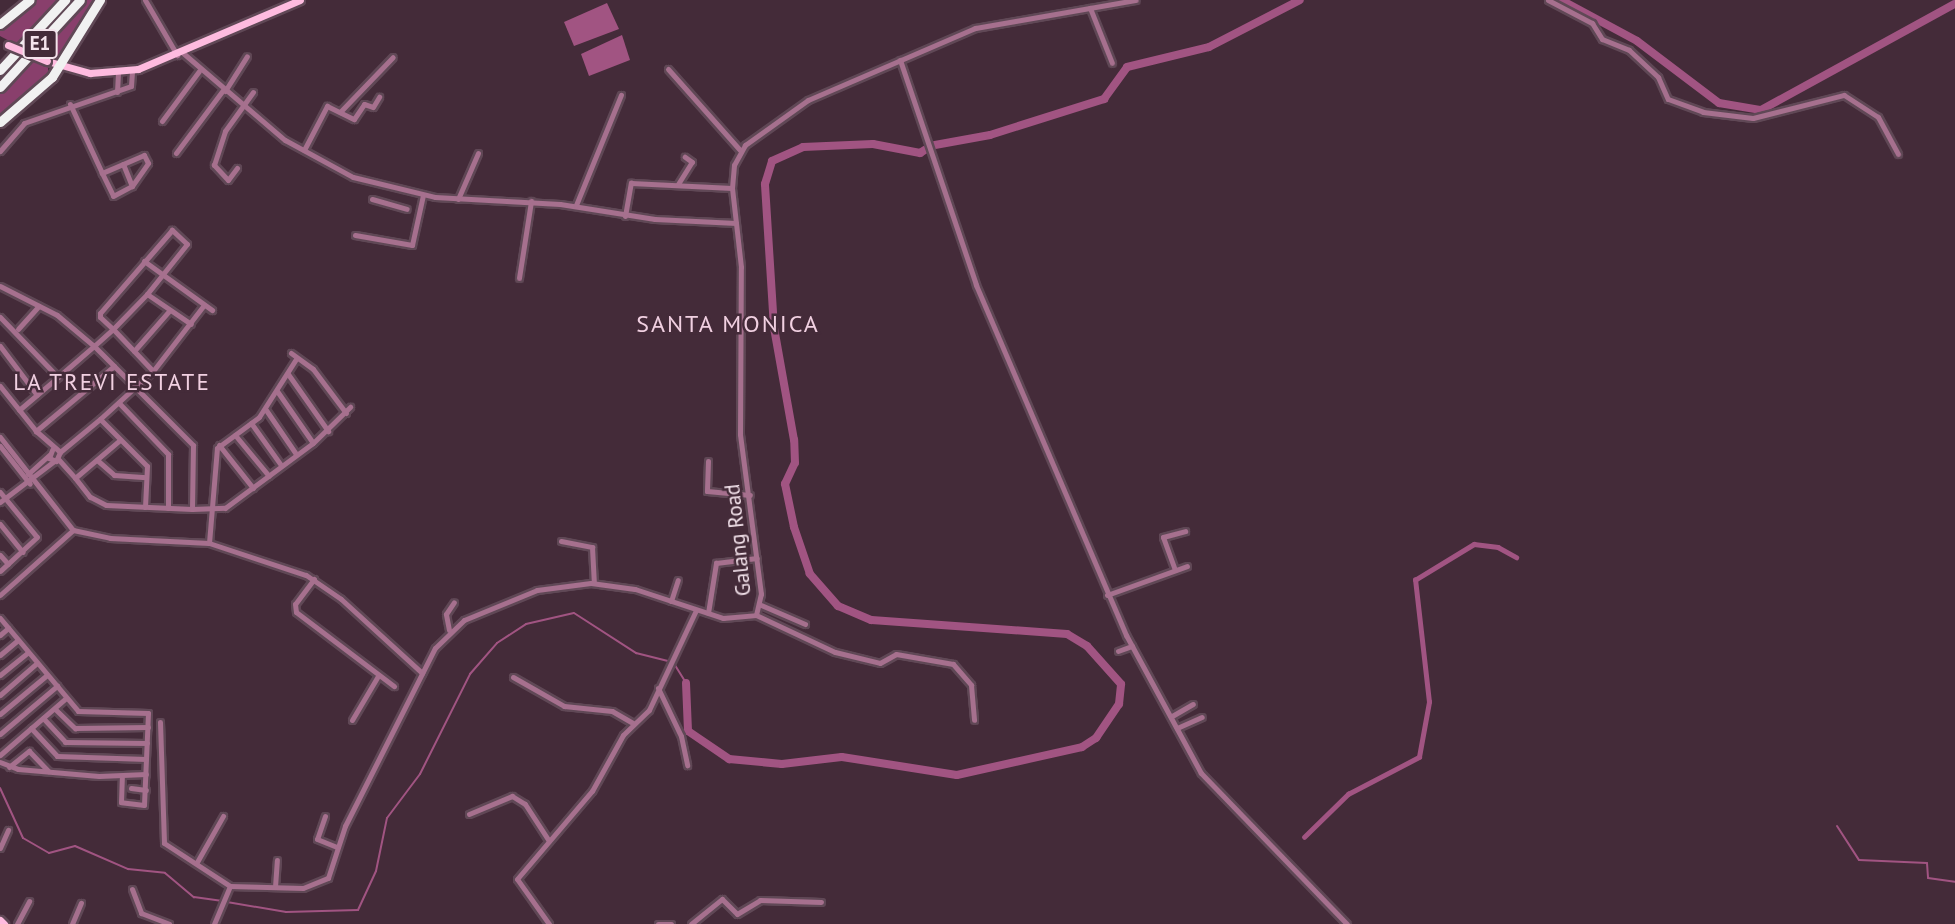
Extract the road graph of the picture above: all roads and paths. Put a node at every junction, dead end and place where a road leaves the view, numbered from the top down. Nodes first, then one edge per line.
1 (30, 0) edge
2 (65, 0) edge
3 (80, 0) edge
4 (100, 0) edge
5 (145, 0) edge
6 (300, 0) edge
7 (1136, 0) edge
8 (1548, 0) edge
9 (1090, 8) junction
10 (0, 24) edge
11 (0, 41) edge
12 (180, 54) junction
13 (247, 55) dead end
14 (393, 57) dead end
15 (900, 60) junction
16 (1112, 63) dead end
17 (59, 67) junction
18 (0, 69) edge
19 (668, 69) dead end
20 (132, 70) junction
21 (199, 71) junction
22 (118, 72) junction
23 (0, 87) edge
24 (224, 90) junction
25 (117, 92) junction
26 (253, 92) dead end
27 (621, 94) dead end
28 (379, 97) dead end
29 (70, 104) junction
30 (243, 106) junction
31 (340, 112) junction
32 (162, 121) dead end
33 (0, 122) edge
34 (304, 150) junction
35 (740, 150) junction
36 (0, 151) edge
37 (176, 153) dead end
38 (478, 153) dead end
39 (1898, 153) dead end
40 (685, 157) dead end
41 (123, 164) junction
42 (237, 168) dead end
43 (102, 173) junction
44 (678, 184) junction
45 (132, 186) junction
46 (387, 187) junction
47 (732, 188) junction
48 (423, 195) junction
49 (372, 199) dead end
50 (458, 199) junction
51 (531, 201) junction
52 (383, 203) junction
53 (576, 205) junction
54 (407, 209) dead end
55 (625, 216) junction
56 (736, 223) junction
57 (355, 235) dead end
58 (144, 261) junction
59 (164, 275) junction
60 (519, 278) dead end
61 (0, 286) edge
62 (147, 294) junction
63 (204, 305) junction
64 (39, 306) junction
65 (212, 310) dead end
66 (169, 311) junction
67 (0, 317) edge
68 (191, 324) junction
69 (18, 329) junction
70 (113, 329) junction
71 (0, 346) edge
72 (94, 346) junction
73 (134, 351) junction
74 (291, 353) dead end
75 (296, 359) junction
76 (114, 366) junction
77 (152, 371) junction
78 (288, 374) junction
79 (58, 377) junction
80 (0, 386) edge
81 (135, 388) junction
82 (277, 391) junction
83 (37, 395) junction
84 (119, 403) junction
85 (19, 410) junction
86 (266, 410) junction
87 (100, 419) junction
88 (251, 423) junction
89 (328, 430) junction
90 (36, 431) junction
91 (235, 435) junction
92 (0, 438) edge
93 (120, 440) junction
94 (210, 441) dead end
95 (313, 443) junction
96 (0, 446) edge
97 (218, 447) junction
98 (50, 452) junction
99 (60, 452) junction
100 (296, 454) junction
101 (56, 460) junction
102 (97, 460) junction
103 (708, 461) dead end
104 (281, 465) junction
105 (269, 476) junction
106 (146, 477) junction
107 (29, 478) junction
108 (75, 478) junction
109 (253, 488) junction
110 (0, 492) edge
111 (750, 495) junction
112 (3, 500) edge
113 (145, 507) junction
114 (168, 508) junction
115 (192, 509) junction
116 (215, 511) junction
117 (0, 524) edge
118 (73, 530) junction
119 (1185, 531) dead end
120 (561, 541) dead end
121 (209, 542) junction
122 (23, 552) junction
123 (0, 555) edge
124 (757, 558) junction
125 (8, 564) junction
126 (1187, 566) dead end
127 (1175, 570) junction
128 (0, 572) edge
129 (314, 579) junction
130 (677, 580) dead end
131 (594, 583) junction
132 (0, 595) edge
133 (1107, 595) junction
134 (671, 601) junction
135 (454, 602) dead end
136 (761, 605) junction
137 (696, 610) junction
138 (708, 613) junction
139 (756, 615) junction
140 (0, 618) edge
141 (804, 624) dead end
142 (8, 628) junction
143 (449, 630) junction
144 (0, 635) edge
145 (18, 640) junction
146 (1132, 646) junction
147 (1118, 651) dead end
148 (28, 652) junction
149 (0, 655) edge
150 (37, 663) junction
151 (422, 673) junction
152 (0, 675) edge
153 (47, 675) junction
154 (379, 676) junction
155 (513, 677) dead end
156 (57, 686) junction
157 (394, 686) dead end
158 (658, 688) junction
159 (0, 695) edge
160 (66, 698) junction
161 (1193, 704) dead end
162 (55, 709) junction
163 (0, 714) edge
164 (1172, 716) junction
165 (1202, 717) dead end
166 (43, 718) junction
167 (352, 720) dead end
168 (974, 720) dead end
169 (160, 722) dead end
170 (634, 723) junction
171 (148, 727) junction
172 (32, 728) junction
173 (1177, 728) junction
174 (0, 734) edge
175 (147, 743) junction
176 (0, 755) edge
177 (146, 759) junction
178 (0, 762) edge
179 (687, 765) dead end
180 (9, 767) junction
181 (48, 771) junction
182 (146, 774) junction
183 (122, 777) junction
184 (131, 788) dead end
185 (146, 790) junction
186 (470, 814) dead end
187 (223, 816) dead end
188 (325, 816) dead end
189 (8, 830) dead end
190 (549, 841) junction
191 (337, 846) junction
192 (0, 848) edge
193 (277, 860) dead end
194 (198, 862) junction
195 (230, 887) junction
196 (275, 887) junction
197 (132, 890) dead end
198 (29, 901) dead end
199 (821, 902) dead end
200 (81, 903) dead end
201 (0, 920) edge
202 (215, 921) edge
203 (4, 924) edge
204 (17, 924) edge
205 (72, 924) edge
206 (169, 924) edge
207 (549, 924) edge
208 (659, 924) edge
209 (671, 924) edge
210 (691, 924) edge
211 (1347, 924) edge

1 - 10 highway
2 - 18 highway, E1
3 - 23 highway, E1
4 - 17 highway
5 - 12 street
6 - 12 main road
7 - 9 street
8 - 39 street
9 - 15 street
9 - 16 street
11 - 17 main road, bridge
12 - 20 main road
12 - 21 street
13 - 24 street
14 - 31 street
15 - 35 street
15 - 133 street
17 - 22 main road
17 - 33 highway
19 - 35 street
20 - 22 main road
20 - 25 street
21 - 24 street
21 - 32 street
22 - 25 street
24 - 30 street
24 - 37 street
25 - 29 street
26 - 30 street
27 - 53 street
28 - 31 street
29 - 36 street
29 - 43 street
30 - 34 street
30 - 42 street
31 - 34 street
34 - 46 street
35 - 47 street, Galang Road
38 - 50 street
40 - 44 street
41 - 43 street
41 - 45 street
41 - 45 street
43 - 45 street
44 - 47 street
44 - 55 street
46 - 48 street
46 - 52 street
47 - 56 street, Galang Road
48 - 50 street
48 - 57 street
49 - 52 street
50 - 51 street
51 - 53 street
51 - 60 street
52 - 54 street
53 - 55 street
55 - 56 street
56 - 111 street, Galang Road
58 - 59 street
58 - 59 street
58 - 70 street
59 - 62 street
59 - 63 street
61 - 64 street
62 - 66 street
62 - 70 street
63 - 65 street
63 - 68 street
64 - 69 street
64 - 72 street
66 - 68 street
66 - 73 street
67 - 69 street
68 - 77 street
69 - 79 street
70 - 72 street
70 - 73 street
71 - 83 street
72 - 76 street
72 - 79 street
73 - 77 street
74 - 75 street
75 - 78 street
75 - 89 street
76 - 81 street
76 - 90 street
77 - 81 street
78 - 82 street
78 - 89 street
79 - 83 street
80 - 85 street
81 - 84 street
81 - 115 street
82 - 86 street
82 - 95 street
83 - 85 street
84 - 87 street
84 - 114 street
85 - 90 street
86 - 88 street
86 - 100 street
87 - 93 street
87 - 99 street
88 - 91 street
88 - 104 street
89 - 95 street
90 - 98 street
91 - 97 street
91 - 105 street
92 - 107 street
93 - 102 street
93 - 106 street
94 - 97 street
95 - 100 street
96 - 107 street
97 - 109 street
97 - 116 street
98 - 99 street
98 - 101 street
98 - 107 street
99 - 101 street
100 - 104 street
101 - 107 street
101 - 108 street
102 - 106 street
102 - 108 street
103 - 111 street
104 - 105 street
105 - 109 street
106 - 113 street
107 - 112 street
107 - 118 street
108 - 113 street
109 - 116 street
110 - 112 street
111 - 124 street, Galang Road
112 - 122 street
113 - 114 street
114 - 115 street
115 - 116 street
116 - 121 street
117 - 122 street
118 - 121 street
118 - 132 street
119 - 127 street
120 - 131 street
121 - 129 street
122 - 125 street
123 - 125 street
124 - 136 street, Galang Road
124 - 138 street
125 - 128 street
126 - 127 street
127 - 133 street
129 - 151 street
129 - 154 street
130 - 134 street
131 - 134 street, Galang Road
131 - 143 street, Galang Road
133 - 146 street
134 - 137 street, Galang Road
135 - 143 street
136 - 139 street, Galang Road
136 - 141 street
137 - 138 street, Galang Road
137 - 158 street
138 - 139 street, Galang Road
139 - 168 street
140 - 142 street
142 - 144 street
142 - 145 street
143 - 151 street
145 - 148 street
145 - 149 street
146 - 147 street
146 - 164 street
148 - 150 street
148 - 152 street
150 - 153 street
150 - 159 street
151 - 191 street
153 - 156 street
153 - 163 street
154 - 157 street
154 - 167 street
155 - 170 street
156 - 160 street
156 - 174 street
158 - 170 street
158 - 179 street
160 - 162 street
160 - 171 street
161 - 164 street
162 - 166 street
162 - 171 street
164 - 173 street
165 - 173 street
166 - 172 street
166 - 175 street
169 - 194 street
170 - 190 street
171 - 175 street
172 - 176 street
172 - 177 street
173 - 211 street
175 - 177 street
177 - 182 street
178 - 180 street
180 - 181 street
180 - 181 street
181 - 183 street
182 - 183 street
182 - 185 street
183 - 185 street
184 - 185 street
186 - 190 street
187 - 194 street
188 - 191 street
189 - 192 street
190 - 207 street
191 - 196 street
193 - 196 street
194 - 195 street
195 - 196 street
195 - 202 street
197 - 206 street
198 - 204 street
199 - 210 street
200 - 205 street
201 - 203 main road
208 - 209 street

